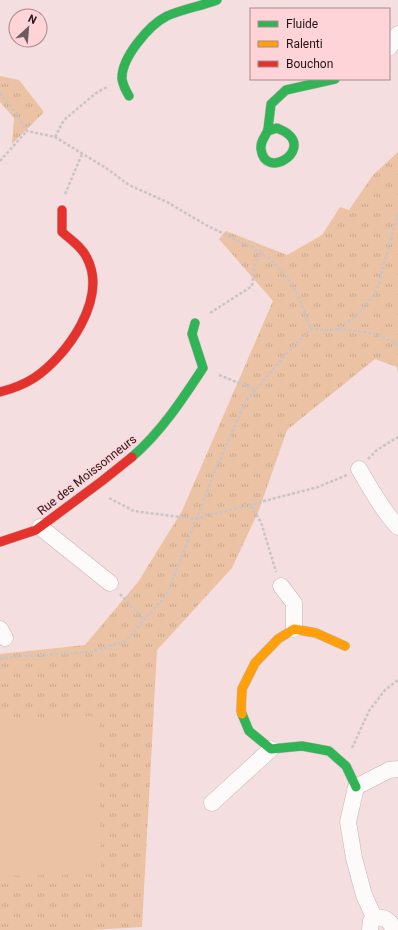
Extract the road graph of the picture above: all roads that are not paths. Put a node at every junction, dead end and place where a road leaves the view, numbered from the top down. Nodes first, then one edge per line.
1 (217, 0) edge
2 (398, 34) edge
3 (390, 46) edge
4 (331, 80) edge
5 (129, 96) dead end
6 (268, 131) dead end
7 (62, 210) road end
8 (195, 323) road end
9 (0, 392) edge
10 (359, 469) road end
11 (40, 527) junction
12 (398, 527) edge
13 (0, 542) edge
14 (110, 583) road end
15 (281, 586) road end
16 (294, 629) junction
17 (345, 646) dead end
18 (271, 749) junction
19 (398, 769) edge
20 (356, 787) junction
21 (212, 803) dead end
22 (372, 923) edge
23 (394, 926) edge

1 - 5 street
2 - 3 street
4 - 6 street
7 - 9 street
8 - 11 street, Rue des Moissonneurs
10 - 12 street
11 - 13 street, Rue des Moissonneurs
11 - 14 street
15 - 16 street
16 - 17 street
16 - 18 street
18 - 20 street
18 - 21 street
19 - 20 street
20 - 22 street
22 - 23 street

